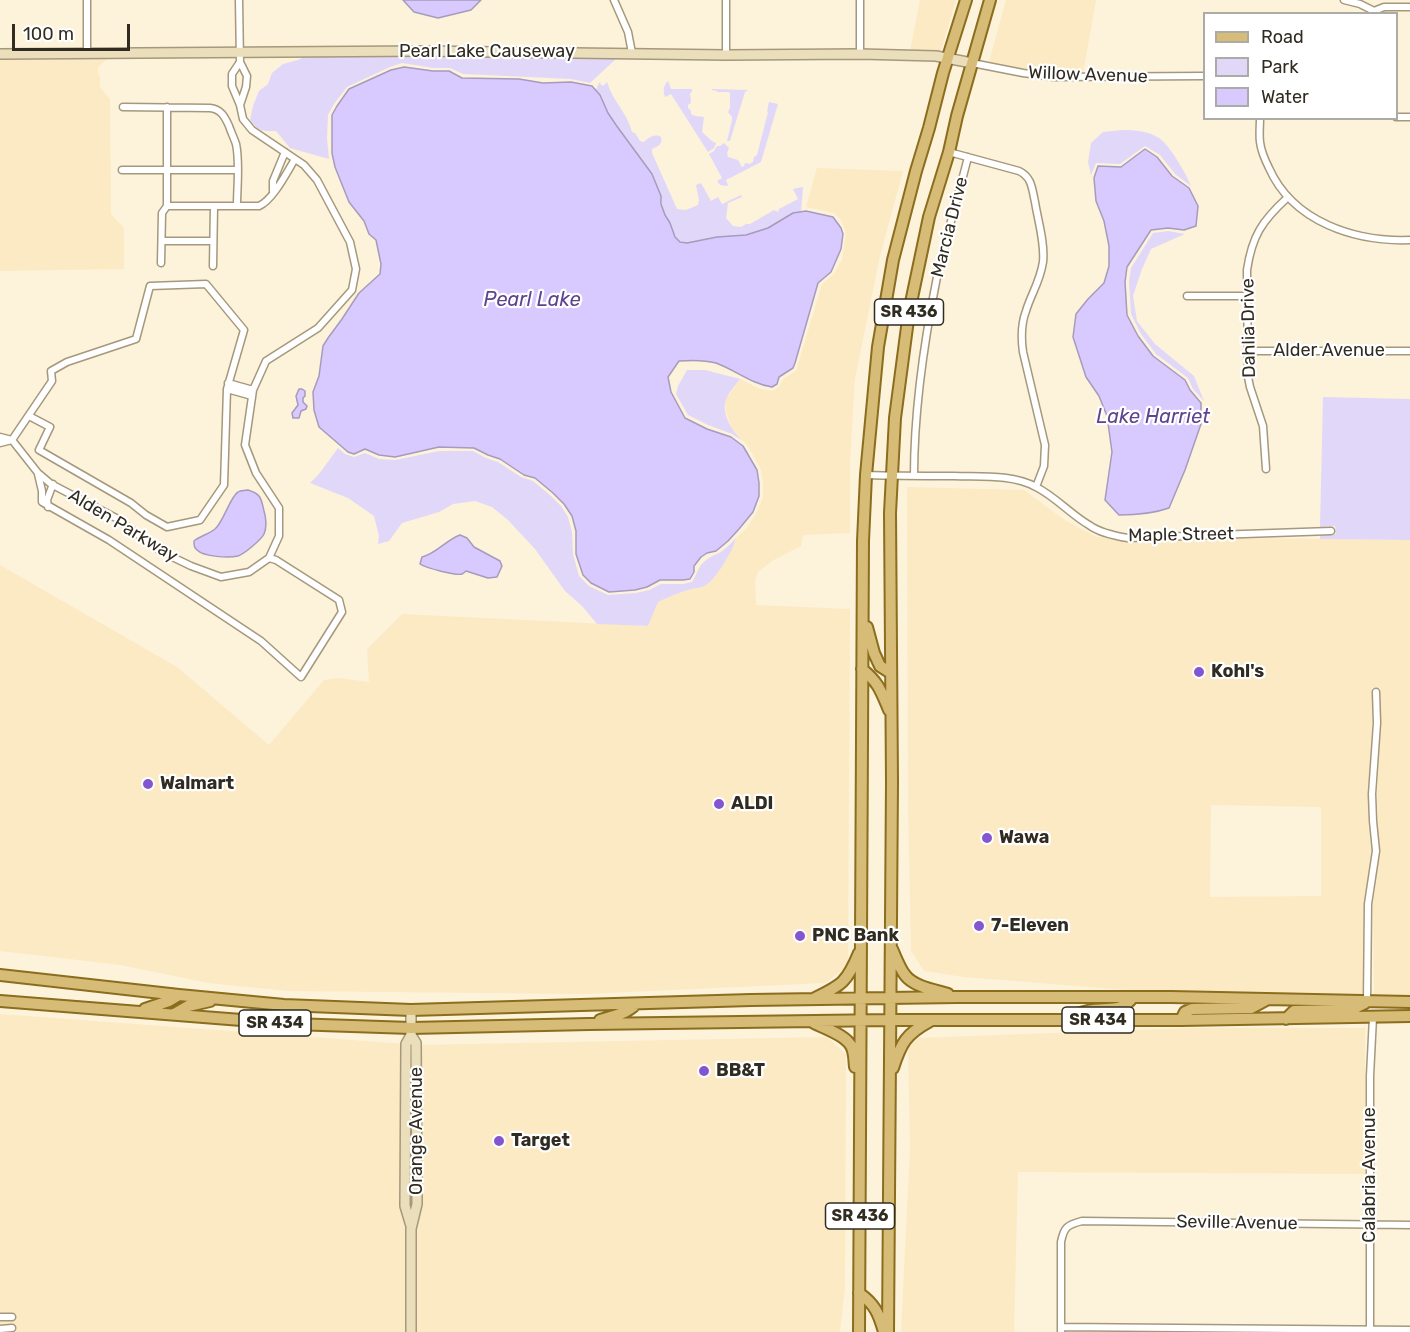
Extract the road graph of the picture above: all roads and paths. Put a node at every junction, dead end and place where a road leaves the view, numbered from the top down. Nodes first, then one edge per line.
1 (87, 0) edge
2 (239, 0) edge
3 (614, 0) edge
4 (726, 0) edge
5 (860, 0) edge
6 (966, 0) edge
7 (990, 0) edge
8 (1344, 0) edge
9 (1410, 7) edge
10 (1375, 12) edge
11 (87, 53) junction
12 (632, 53) junction
13 (0, 54) edge
14 (860, 54) junction
15 (726, 55) junction
16 (240, 58) junction
17 (948, 58) junction
18 (972, 63) junction
19 (1203, 76) edge
20 (240, 105) junction
21 (123, 107) dead end
22 (167, 107) junction
23 (1260, 120) edge
24 (285, 152) junction
25 (949, 153) junction
26 (968, 157) junction
27 (295, 159) junction
28 (123, 170) dead end
29 (167, 170) junction
30 (237, 170) junction
31 (273, 192) junction
32 (1287, 198) junction
33 (167, 206) junction
34 (214, 206) junction
35 (237, 206) junction
36 (1410, 240) edge
37 (162, 241) junction
38 (213, 241) junction
39 (161, 263) dead end
40 (213, 266) dead end
41 (1187, 296) dead end
42 (1247, 296) junction
43 (1248, 351) junction
44 (1410, 351) edge
45 (227, 386) junction
46 (253, 393) junction
47 (29, 416) junction
48 (0, 437) edge
49 (12, 440) junction
50 (0, 443) edge
51 (1266, 469) dead end
52 (38, 473) junction
53 (866, 475) junction
54 (891, 476) junction
55 (914, 476) junction
56 (53, 484) junction
57 (1036, 487) junction
58 (48, 507) junction
59 (1331, 531) dead end
60 (272, 559) junction
61 (863, 612) junction
62 (862, 669) junction
63 (891, 673) junction
64 (1376, 692) dead end
65 (892, 716) junction
66 (890, 944) junction
67 (861, 948) junction
68 (0, 975) edge
69 (179, 995) junction
70 (957, 997) junction
71 (1133, 997) junction
72 (216, 999) junction
73 (812, 999) junction
74 (861, 999) junction
75 (890, 999) junction
76 (1266, 1000) junction
77 (0, 1001) edge
78 (1367, 1002) junction
79 (636, 1004) junction
80 (1410, 1005) edge
81 (411, 1010) junction
82 (140, 1011) junction
83 (173, 1015) junction
84 (1410, 1016) edge
85 (1373, 1017) junction
86 (1286, 1019) junction
87 (890, 1020) junction
88 (930, 1020) junction
89 (1057, 1020) junction
90 (1181, 1020) junction
91 (861, 1021) junction
92 (811, 1022) junction
93 (589, 1024) junction
94 (411, 1031) junction
95 (890, 1080) junction
96 (860, 1100) junction
97 (1370, 1225) junction
98 (1410, 1225) edge
99 (859, 1293) junction
100 (0, 1317) edge
101 (12, 1317) dead end
102 (12, 1328) dead end
103 (0, 1329) edge
104 (1061, 1329) edge
105 (1410, 1330) edge
106 (1370, 1331) edge
107 (411, 1332) edge
108 (859, 1332) edge
109 (886, 1332) edge

1 - 11 street
2 - 16 street
3 - 12 street
4 - 15 street
5 - 14 street
6 - 17 main road, SR 436
7 - 18 main road, SR 436
8 - 10 street
9 - 10 street
11 - 13 street, Pearl Lake Causeway
11 - 16 street, Pearl Lake Causeway
12 - 15 street, Pearl Lake Causeway
12 - 16 street, Pearl Lake Causeway
14 - 15 street, Pearl Lake Causeway
14 - 17 street, Pearl Lake Causeway
16 - 20 street
16 - 20 street
17 - 18 street, Pearl Lake Causeway
17 - 53 main road, SR 436
18 - 19 street, Willow Avenue
18 - 25 main road, SR 436
20 - 24 street
21 - 22 street
22 - 29 street
22 - 30 street
23 - 32 street
24 - 27 street
24 - 31 street
25 - 26 street
25 - 54 main road, SR 436
26 - 55 street, Marcia Drive
26 - 57 street
27 - 31 street
27 - 46 street
28 - 29 street
29 - 30 street
29 - 33 street
30 - 35 street
31 - 35 street
32 - 36 street
32 - 42 street, Dahlia Drive
33 - 34 street
33 - 37 street
34 - 35 street
34 - 38 street
37 - 38 street
37 - 39 street
38 - 40 street
41 - 42 street
42 - 43 street, Dahlia Drive
43 - 44 street, Alder Avenue
43 - 51 street, Dahlia Drive
45 - 46 street
45 - 47 street
45 - 47 street
46 - 60 street
47 - 49 street
48 - 49 street
49 - 50 street
49 - 52 street, Alden Parkway
52 - 56 street, Alden Parkway
52 - 58 street
53 - 54 street, Maple Street
53 - 61 main road, SR 436
54 - 55 street, Maple Street
54 - 63 main road, SR 436
55 - 57 street, Maple Street
56 - 58 street
56 - 60 street, Alden Parkway
57 - 59 street, Maple Street
58 - 60 street
61 - 62 main road, SR 436
61 - 63 main road
62 - 65 main road
62 - 67 main road, SR 436
63 - 65 main road, SR 436
64 - 78 street
65 - 66 main road, SR 436
66 - 70 main road
66 - 75 main road, SR 436
67 - 73 main road
67 - 74 main road, SR 436
68 - 69 main road, SR 434
69 - 72 main road, SR 434
69 - 82 main road
70 - 71 main road, SR 434
70 - 75 main road, SR 434
71 - 76 main road, SR 434
71 - 89 main road
72 - 81 main road, SR 434
72 - 83 main road
73 - 74 main road, SR 434
73 - 79 main road, SR 434
74 - 75 main road, SR 434
74 - 91 main road, SR 436
75 - 87 main road, SR 436
76 - 78 main road, SR 434
76 - 90 main road
77 - 82 main road, SR 434
78 - 80 main road, SR 434
78 - 86 main road
79 - 81 main road, SR 434
79 - 93 main road
80 - 85 main road
81 - 94 street, Orange Avenue
82 - 83 main road, SR 434
83 - 94 main road, SR 434
84 - 85 main road, SR 434
85 - 86 main road, SR 434
85 - 97 street, Calabria Avenue
86 - 90 main road, SR 434
87 - 88 main road, SR 434
87 - 91 main road, SR 434
87 - 95 main road, SR 436
88 - 89 main road, SR 434
88 - 95 main road
89 - 90 main road, SR 434
91 - 92 main road, SR 434
91 - 96 main road, SR 436
92 - 93 main road, SR 434
92 - 96 main road
93 - 94 main road, SR 434
94 - 107 street, Orange Avenue
95 - 109 main road, SR 436
96 - 99 main road, SR 436
97 - 98 street, Seville Avenue
97 - 104 street, Seville Avenue
97 - 106 street, Calabria Avenue
99 - 108 main road, SR 436
99 - 109 main road
100 - 101 street
102 - 103 street
104 - 106 street
105 - 106 street

